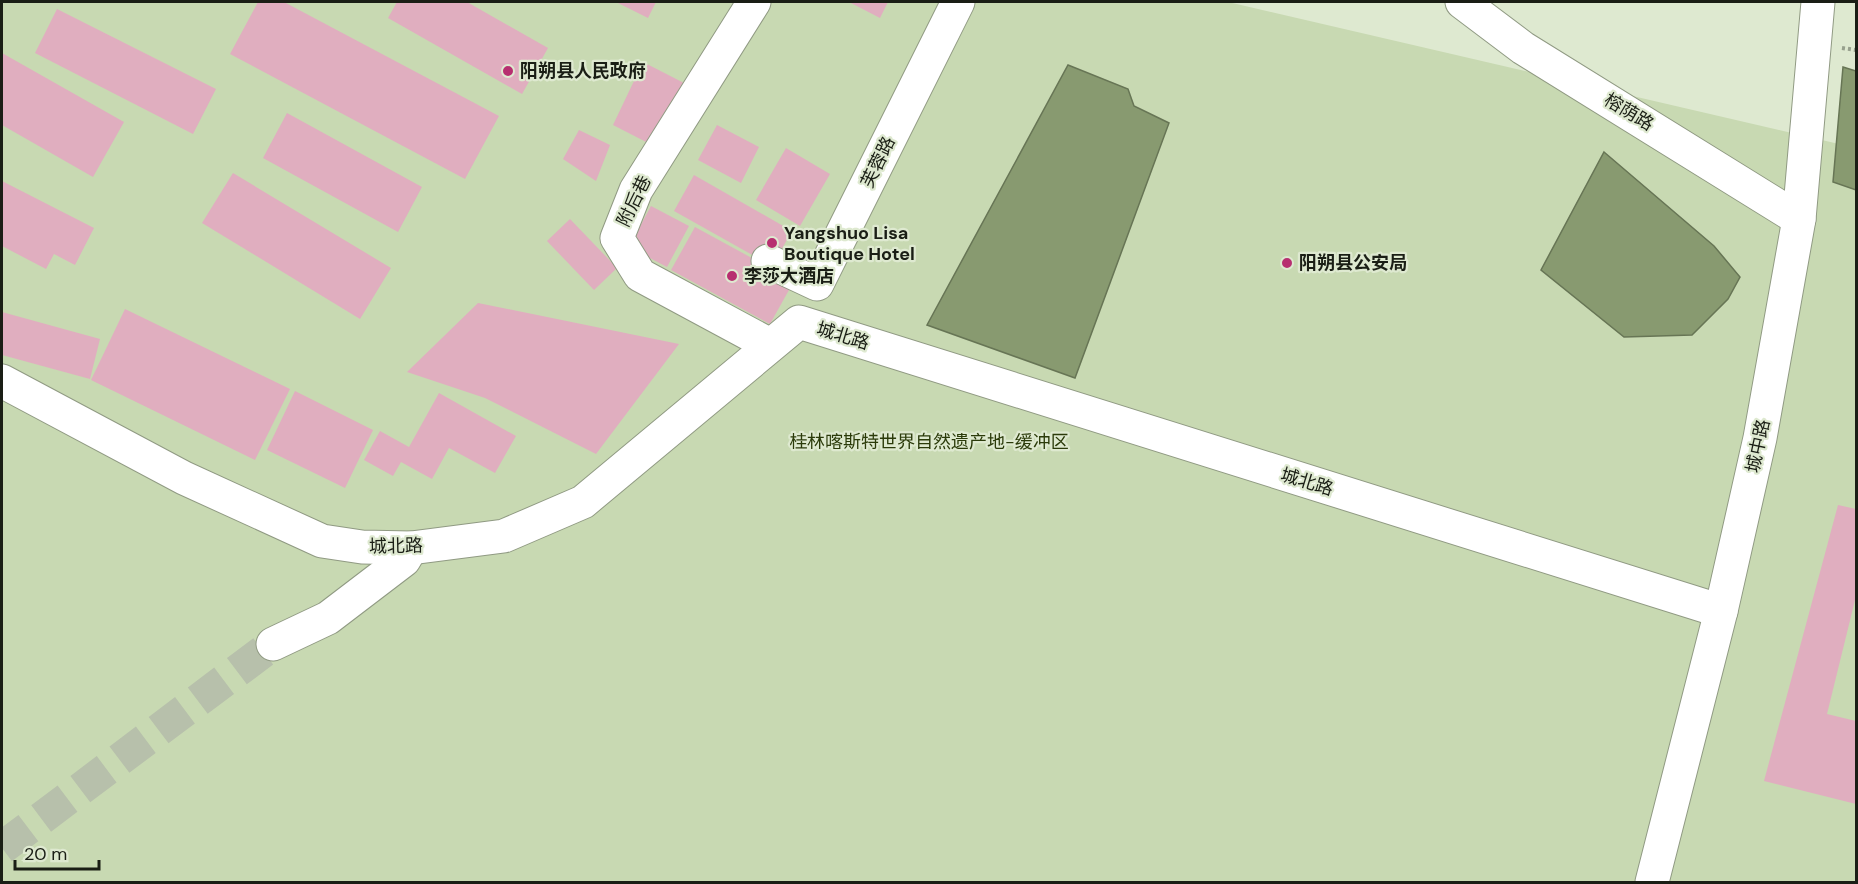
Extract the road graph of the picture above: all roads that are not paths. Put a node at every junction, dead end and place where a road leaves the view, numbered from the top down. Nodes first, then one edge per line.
1 (754, 2) edge
2 (958, 2) edge
3 (1462, 2) edge
4 (1818, 2) edge
5 (1799, 219) junction
6 (768, 261) dead end
7 (826, 267) junction
8 (799, 322) junction
9 (770, 345) junction
10 (2, 381) edge
11 (411, 548) junction
12 (1721, 612) junction
13 (273, 645) tunnel mouth
14 (1652, 882) edge

1 - 9 street, 附后巷
2 - 7 street, 芙蓉路
3 - 5 street, 榕荫路
4 - 5 street, 城中路
5 - 12 street, 城中路
6 - 7 street
7 - 8 street, 芙蓉路
8 - 9 street, 城北路
8 - 12 street, 城北路
9 - 11 street, 城北路
10 - 11 street, 城北路
11 - 13 street
12 - 14 street, 城中路

